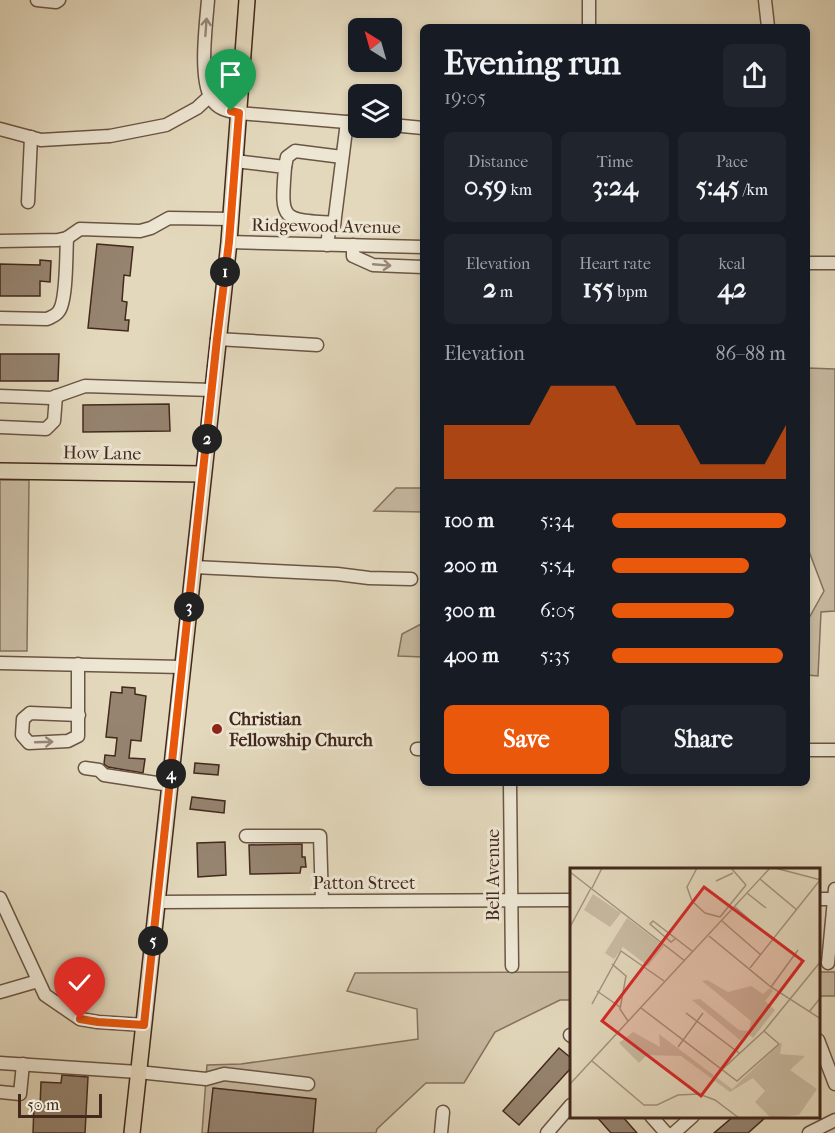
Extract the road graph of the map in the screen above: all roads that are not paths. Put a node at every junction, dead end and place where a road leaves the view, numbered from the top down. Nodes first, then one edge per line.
1 (37, 0) edge
2 (59, 0) edge
3 (208, 0) edge
4 (247, 0) edge
5 (590, 0) edge
6 (765, 0) edge
7 (589, 24) edge
8 (768, 24) edge
9 (210, 96) junction
10 (239, 113) junction
11 (348, 123) edge
12 (402, 126) edge
13 (420, 128) edge
14 (0, 129) edge
15 (32, 137) junction
16 (348, 138) edge
17 (342, 157) junction
18 (235, 161) junction
19 (285, 167) junction
20 (28, 202) dead end
21 (231, 219) junction
22 (334, 224) junction
23 (67, 237) junction
24 (0, 241) edge
25 (229, 242) junction
26 (332, 245) junction
27 (353, 245) junction
28 (420, 247) edge
29 (810, 263) edge
30 (835, 263) edge
31 (420, 267) edge
32 (0, 318) edge
33 (217, 339) junction
34 (317, 345) dead end
35 (212, 390) junction
36 (0, 396) edge
37 (56, 396) junction
38 (0, 427) edge
39 (0, 471) edge
40 (203, 474) junction
41 (194, 567) junction
42 (411, 579) dead end
43 (0, 663) edge
44 (78, 664) junction
45 (182, 667) junction
46 (79, 715) junction
47 (810, 750) edge
48 (835, 750) edge
49 (85, 768) dead end
50 (170, 785) junction
51 (510, 786) edge
52 (246, 836) dead end
53 (835, 896) edge
54 (0, 898) edge
55 (820, 899) edge
56 (511, 900) junction
57 (570, 900) edge
58 (322, 901) junction
59 (157, 902) junction
60 (828, 963) dead end
61 (512, 966) dead end
62 (38, 981) junction
63 (0, 992) edge
64 (144, 1025) junction
65 (820, 1043) edge
66 (0, 1063) edge
67 (23, 1064) junction
68 (138, 1072) junction
69 (308, 1084) dead end
70 (835, 1084) edge
71 (0, 1092) edge
72 (570, 1107) edge
73 (443, 1112) dead end
74 (653, 1118) edge
75 (691, 1118) edge
76 (835, 1120) edge
77 (132, 1133) edge
78 (441, 1133) edge
79 (547, 1133) edge
80 (666, 1133) edge
81 (674, 1133) edge
82 (809, 1133) edge

1 - 2 street
9 -> 3 street
4 - 10 main road
5 - 7 street
6 - 8 street
9 - 10 street
9 - 15 street
10 - 11 street
10 - 18 main road
12 - 13 street
14 - 15 street
15 - 20 street
16 - 17 street
17 - 19 street
17 - 22 street
18 - 19 street
18 - 21 main road
19 - 22 street
21 - 23 street
21 - 25 main road
22 - 26 street
23 - 24 street
23 - 32 street
25 - 26 street, Ridgewood Avenue
25 - 33 main road
26 - 27 street, Ridgewood Avenue
27 - 28 street, Ridgewood Avenue
27 -> 31 street
29 - 30 street
33 - 34 street
33 - 35 main road
35 - 37 street
35 - 40 main road
36 - 37 street
37 - 38 street
39 - 40 main road, How Lane
40 - 41 main road
41 - 42 street
41 - 45 main road
43 - 44 street
44 - 45 street
44 - 46 street
45 - 50 main road
46 -> 46 street
47 - 48 street
49 - 50 street
50 - 59 main road
51 - 56 street, Bell Avenue
52 - 58 street
53 - 55 street
53 - 60 street
54 - 62 street
56 - 57 street, Patton Street
56 - 58 street, Patton Street
56 - 61 street, Bell Avenue
58 - 59 street, Patton Street
59 - 64 main road
62 - 63 street
62 - 64 street
64 - 68 main road
65 - 70 street
66 - 67 street
67 - 68 street
67 - 71 street
68 - 69 street
68 - 77 main road
72 - 79 street
73 - 78 street
74 - 80 street
75 - 81 street
76 - 82 street

